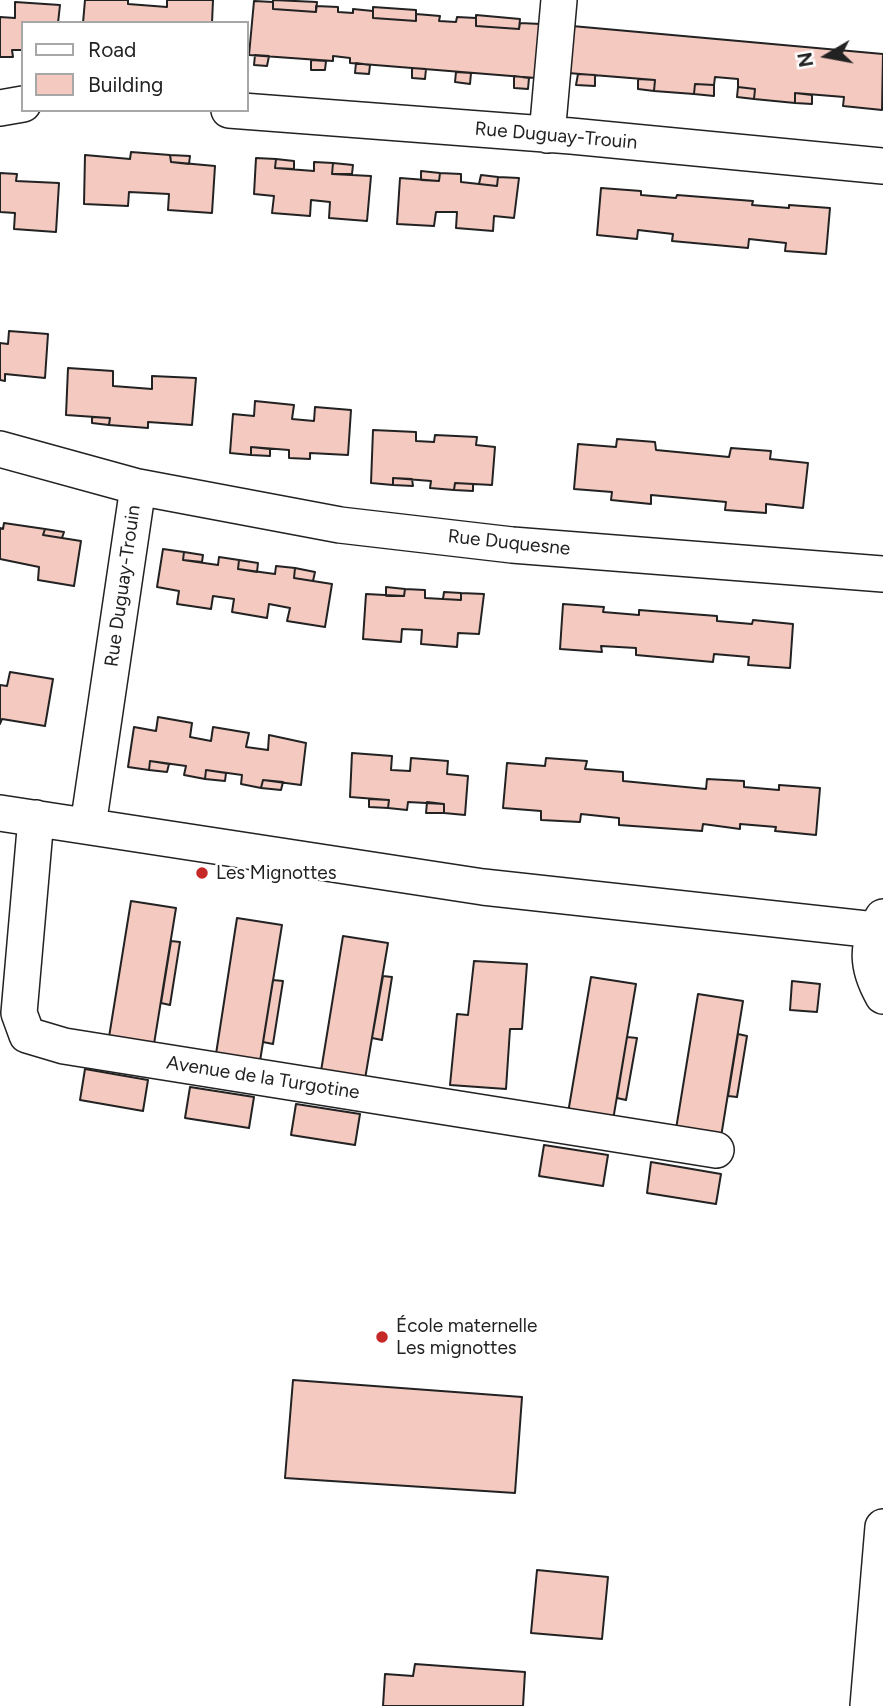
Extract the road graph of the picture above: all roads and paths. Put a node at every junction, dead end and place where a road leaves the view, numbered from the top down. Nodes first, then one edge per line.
1 (559, 0) edge
2 (21, 104) edge
3 (0, 108) edge
4 (248, 111) edge
5 (547, 135) junction
6 (883, 166) edge
7 (0, 449) edge
8 (138, 487) junction
9 (883, 574) edge
10 (0, 813) edge
11 (36, 818) junction
12 (88, 826) junction
13 (879, 923) edge
14 (883, 996) edge
15 (716, 1150) dead end
16 (883, 1527) edge
17 (868, 1706) edge

1 - 5 street
2 - 3 street
4 - 5 street, Rue Duguay-Trouin
5 - 6 street, Rue Duguay-Trouin
7 - 8 street, Rue Duguay-Trouin
8 - 9 street, Rue Duquesne
8 - 12 street, Rue Duguay-Trouin
10 - 11 street
11 - 12 street
11 - 15 street, Avenue de la Turgotine
12 - 13 street
13 - 14 street
16 - 17 street

